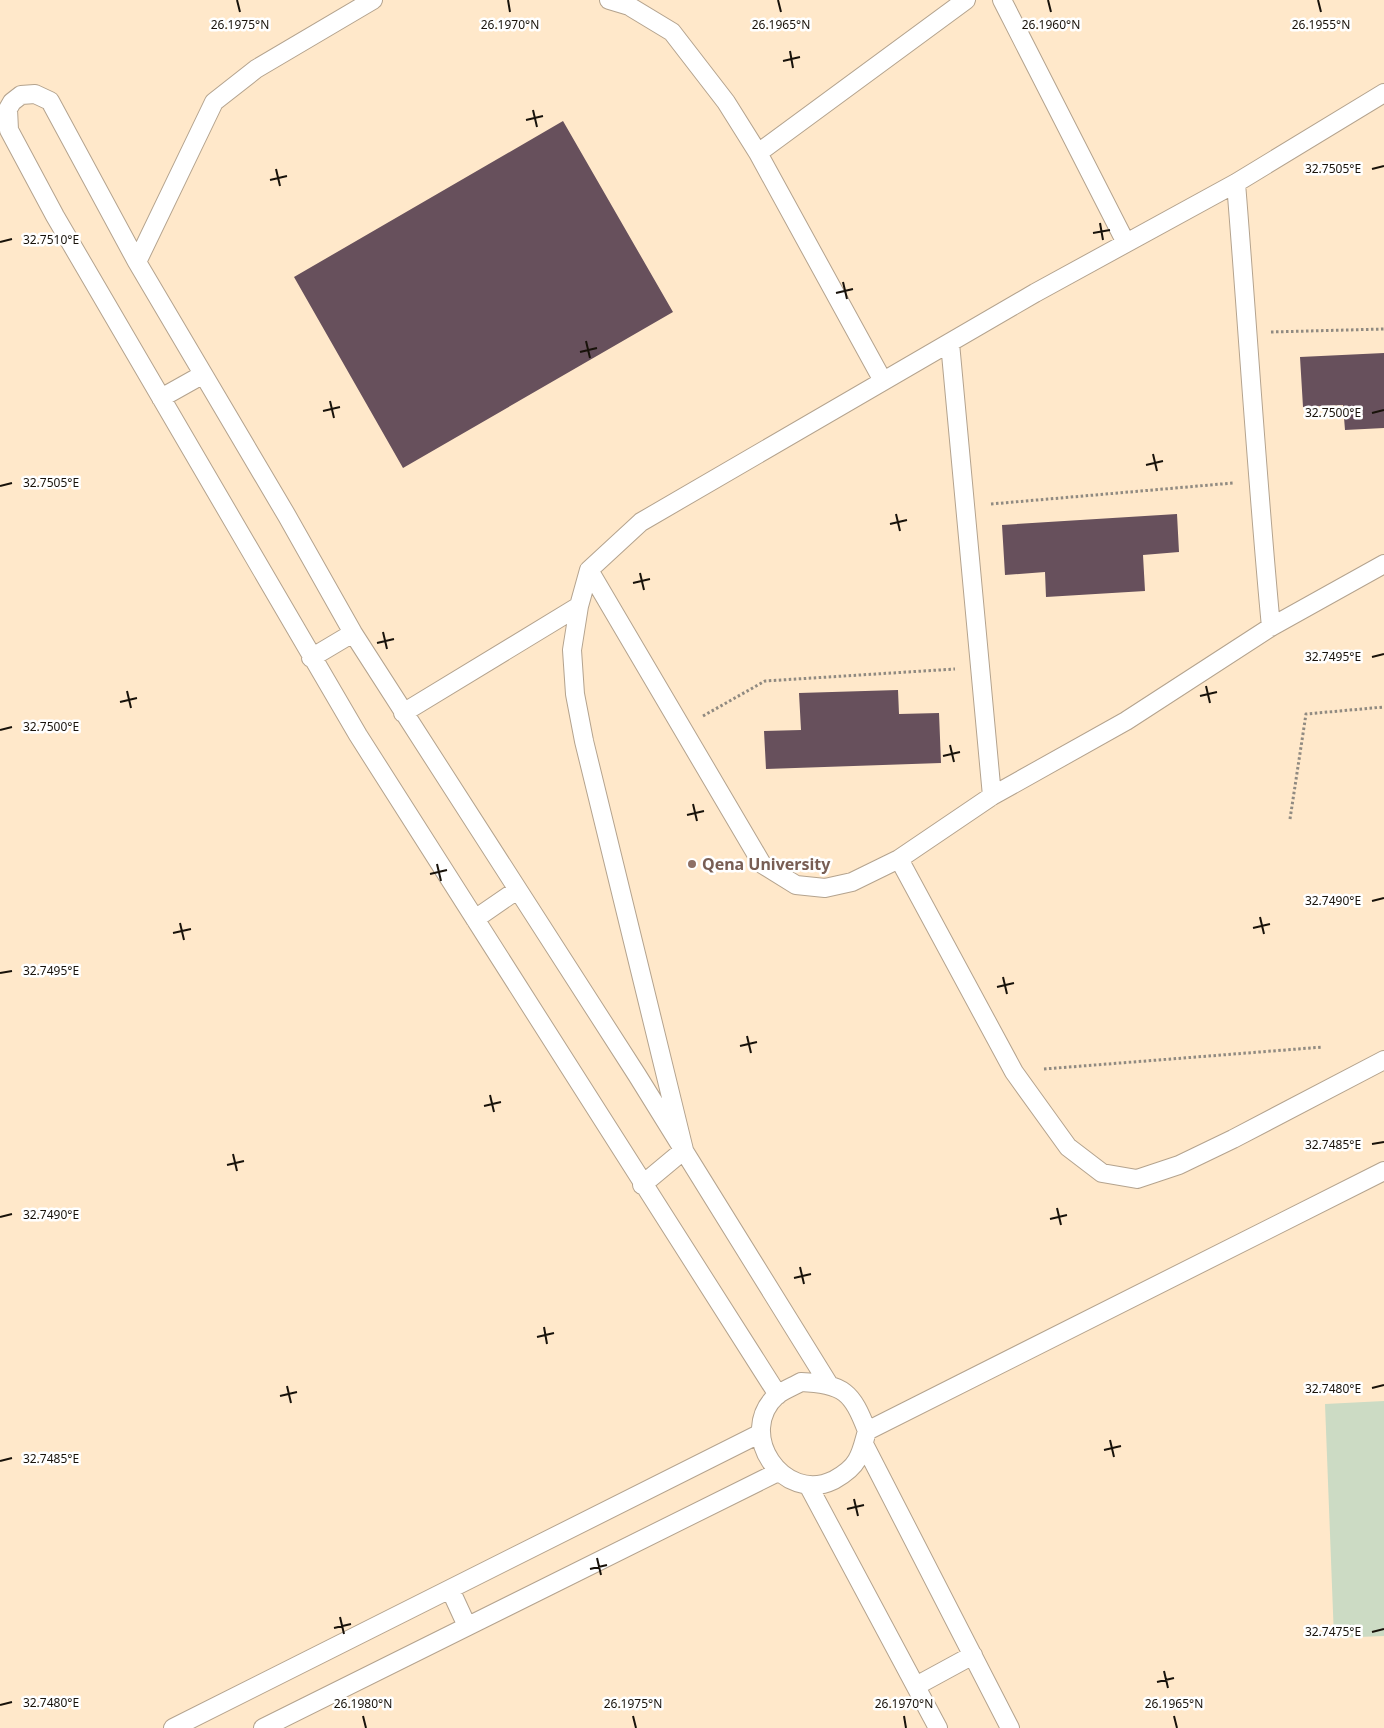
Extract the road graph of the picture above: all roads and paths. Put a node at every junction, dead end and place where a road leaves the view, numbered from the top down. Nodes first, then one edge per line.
1 (373, 0) edge
2 (609, 0) edge
3 (966, 0) edge
4 (1002, 0) edge
5 (1384, 93) edge
6 (758, 153) junction
7 (1236, 183) junction
8 (1126, 243) junction
9 (136, 262) junction
10 (1384, 329) edge
11 (1248, 333) junction
12 (950, 343) junction
13 (202, 375) junction
14 (883, 381) junction
15 (161, 398) junction
16 (1257, 480) junction
17 (965, 507) junction
18 (1384, 564) edge
19 (589, 570) junction
20 (579, 606) junction
21 (1271, 627) junction
22 (353, 633) junction
23 (311, 658) junction
24 (980, 667) junction
25 (1384, 707) edge
26 (403, 713) junction
27 (683, 728) junction
28 (992, 796) junction
29 (1290, 819) dead end
30 (899, 859) junction
31 (517, 890) junction
32 (475, 919) junction
33 (1323, 1047) dead end
34 (1384, 1060) edge
35 (1014, 1072) junction
36 (684, 1150) junction
37 (1384, 1171) edge
38 (642, 1185) junction
39 (828, 1383) junction
40 (778, 1395) junction
41 (761, 1433) junction
42 (865, 1437) junction
43 (778, 1472) junction
44 (808, 1485) junction
45 (450, 1589) junction
46 (467, 1626) junction
47 (973, 1655) junction
48 (916, 1686) junction
49 (173, 1728) edge
50 (263, 1728) edge
51 (938, 1728) edge
52 (1010, 1728) edge

1 - 9 lane
2 - 6 lane
3 - 6 lane
4 - 8 lane
5 - 7 lane
6 - 14 lane
7 - 8 lane
7 - 11 lane
8 - 12 lane
9 - 13 lane
9 - 15 lane
10 - 11 path
11 - 16 lane
12 - 14 lane
12 - 17 lane
13 - 15 lane
13 - 22 lane
14 - 19 lane
15 - 23 lane
16 - 17 path
16 - 21 lane
17 - 24 lane
18 - 21 lane
19 - 20 lane
19 - 27 lane
20 - 26 lane
20 - 36 lane
21 - 28 lane
22 - 23 lane
22 - 26 lane
23 - 32 lane
24 - 27 path
24 - 28 lane
25 - 29 path
26 - 31 lane
27 - 30 lane
28 - 30 lane
30 - 35 lane
31 - 32 lane
31 - 36 lane
32 - 38 lane
33 - 35 path
34 - 35 lane
36 - 38 lane
36 - 39 lane
37 - 42 lane
38 - 40 lane
39 - 40 lane
39 - 42 lane
40 - 41 lane
41 - 43 lane
41 - 45 lane
42 - 44 lane
42 - 47 lane
43 - 44 lane
43 - 46 lane
44 - 48 lane
45 - 46 lane
45 - 49 lane
46 - 50 lane
47 - 48 lane
47 - 52 lane
48 - 51 lane

